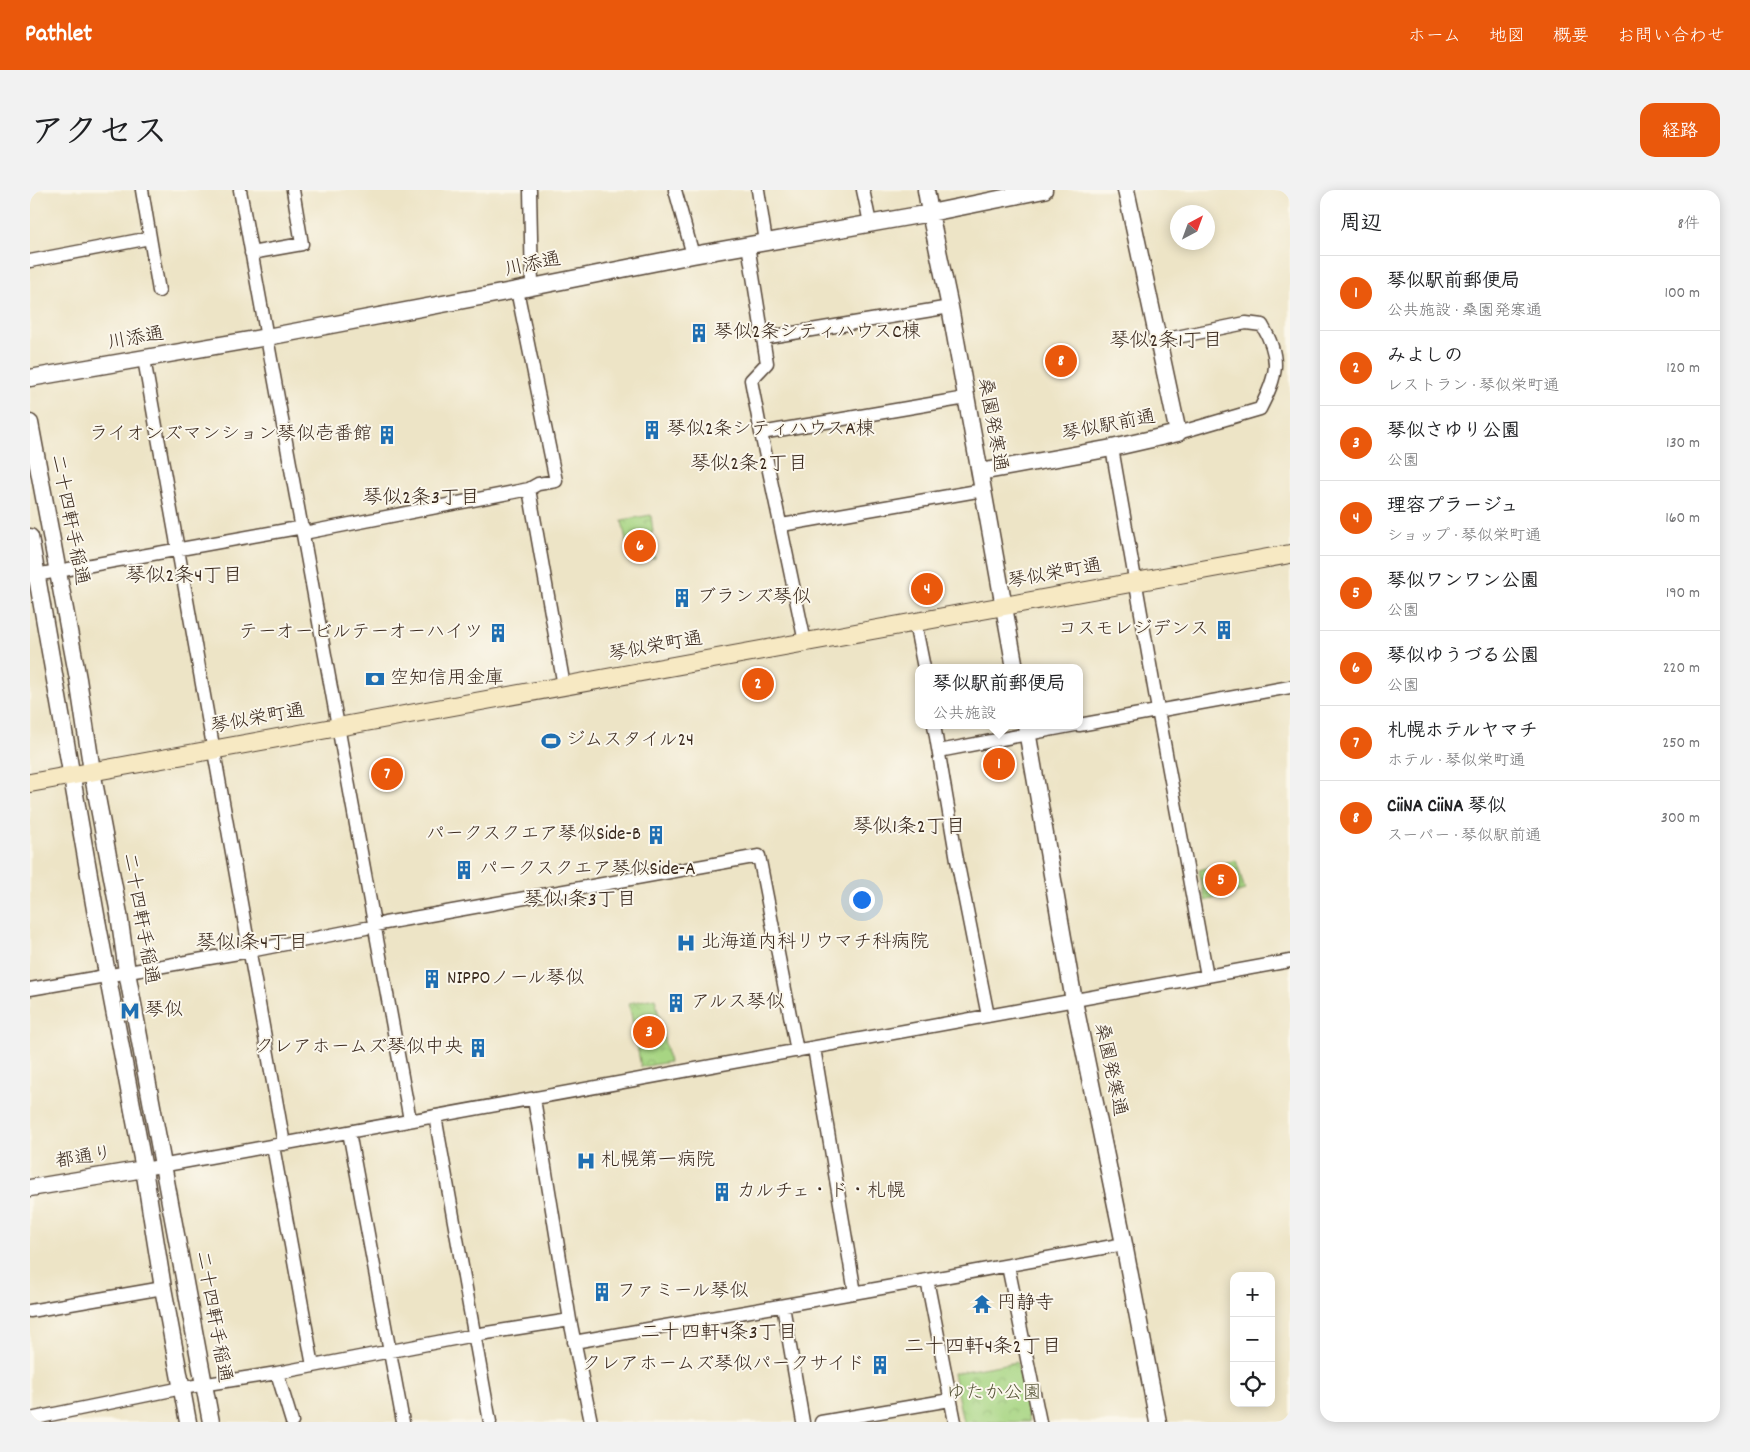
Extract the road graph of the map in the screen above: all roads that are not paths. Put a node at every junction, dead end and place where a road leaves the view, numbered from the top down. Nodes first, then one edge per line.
1 (142, 190) edge
2 (240, 190) edge
3 (293, 190) edge
4 (530, 190) edge
5 (675, 190) edge
6 (758, 190) edge
7 (863, 190) edge
8 (926, 190) edge
9 (1044, 190) edge
10 (1126, 190) edge
11 (930, 213) junction
12 (870, 223) junction
13 (150, 238) junction
14 (766, 242) junction
15 (748, 244) junction
16 (251, 253) junction
17 (693, 255) junction
18 (30, 261) edge
19 (524, 288) junction
20 (159, 291) dead end
21 (950, 307) junction
22 (267, 337) junction
23 (763, 338) junction
24 (1157, 341) junction
25 (144, 359) junction
26 (30, 378) edge
27 (966, 398) junction
28 (30, 423) edge
29 (761, 433) junction
30 (1178, 434) junction
31 (1112, 448) junction
32 (980, 472) junction
33 (529, 489) junction
34 (983, 490) junction
35 (782, 525) junction
36 (303, 530) junction
37 (30, 537) edge
38 (178, 549) junction
39 (1290, 554) edge
40 (57, 571) junction
41 (34, 575) edge
42 (1136, 582) junction
43 (1004, 606) junction
44 (915, 622) junction
45 (805, 642) junction
46 (923, 664) edge
47 (1014, 664) edge
48 (564, 686) junction
49 (1290, 687) edge
50 (1158, 710) junction
51 (1083, 723) edge
52 (339, 726) junction
53 (935, 729) edge
54 (1026, 730) edge
55 (213, 749) junction
56 (939, 751) junction
57 (92, 771) junction
58 (73, 775) junction
59 (30, 783) edge
60 (374, 926) junction
61 (250, 951) junction
62 (1290, 961) edge
63 (127, 972) junction
64 (108, 975) junction
65 (1208, 976) junction
66 (30, 989) edge
67 (1074, 1001) junction
68 (988, 1016) junction
69 (814, 1048) junction
70 (797, 1051) junction
71 (534, 1099) junction
72 (434, 1116) junction
73 (410, 1120) junction
74 (349, 1132) junction
75 (279, 1145) junction
76 (163, 1166) junction
77 (144, 1169) junction
78 (30, 1188) edge
79 (1124, 1244) junction
80 (1008, 1266) junction
81 (927, 1280) junction
82 (163, 1288) junction
83 (855, 1293) junction
84 (783, 1306) junction
85 (30, 1311) edge
86 (570, 1320) junction
87 (474, 1335) junction
88 (574, 1342) junction
89 (390, 1351) junction
90 (313, 1366) junction
91 (277, 1373) junction
92 (204, 1386) junction
93 (182, 1388) junction
94 (950, 1400) junction
95 (30, 1419) edge
96 (188, 1422) edge
97 (211, 1422) edge
98 (292, 1422) edge
99 (403, 1422) edge
100 (490, 1422) edge
101 (591, 1422) edge
102 (803, 1422) edge
103 (821, 1422) edge
104 (955, 1422) edge
105 (1040, 1422) edge
106 (1158, 1422) edge

1 - 13 street
2 - 16 street
3 - 16 street
4 - 19 street
5 - 17 street
6 - 14 street
7 - 12 street
8 - 11 street, 桑園発寒通
9 - 11 street, 川添通
10 - 24 street, 琴似駅前通
11 - 12 street, 川添通
11 - 21 street, 桑園発寒通
12 - 14 street, 川添通
13 - 18 street
13 - 20 street
14 - 15 street, 川添通
15 - 17 street, 川添通
15 - 23 street
16 - 22 street
17 - 19 street, 川添通
19 - 22 street, 川添通
19 - 33 street
21 - 23 street
21 - 27 street, 桑園発寒通
22 - 25 street, 川添通
22 - 36 street
23 - 29 street
24 - 30 street, 琴似駅前通
24 - 30 street
25 - 26 street, 川添通
25 - 38 street
27 - 29 street
27 - 32 street, 桑園発寒通
28 - 40 street, 二十四軒手稲通
29 - 35 street
30 - 31 street, 琴似駅前通
31 - 32 street, 琴似駅前通
31 - 42 street
32 - 34 street, 桑園発寒通
33 - 36 street
33 - 48 street
34 - 35 street
34 - 43 street, 桑園発寒通
35 - 45 street
36 - 38 street
36 - 52 street
37 - 41 street
38 - 40 street
38 - 55 street
39 - 42 main road, 琴似栄町通
40 - 41 street
40 - 57 street, 二十四軒手稲通
41 - 58 street
42 - 43 main road, 琴似栄町通
42 - 50 street
43 - 44 main road, 琴似栄町通
43 - 47 street, 桑園発寒通
44 - 45 main road, 琴似栄町通
44 - 46 street
45 - 48 main road, 琴似栄町通
48 - 52 main road, 琴似栄町通
49 - 50 street
50 - 51 street
50 - 65 street
52 - 55 main road, 琴似栄町通
52 - 60 street
53 - 56 street
54 - 56 street
54 - 67 street, 桑園発寒通
55 - 57 main road, 琴似栄町通
55 - 61 street
56 - 68 street
57 - 58 main road, 琴似栄町通
57 - 63 street, 二十四軒手稲通
58 - 59 main road, 琴似栄町通
58 - 64 street
60 - 61 street
60 - 70 street
60 - 73 street
61 - 63 street
61 - 75 street
62 - 65 street
63 - 64 street
63 - 76 street, 二十四軒手稲通
64 - 66 street
64 - 77 street
65 - 67 street
67 - 68 street
67 - 79 street, 桑園発寒通
68 - 69 street
69 - 70 street
69 - 83 street
70 - 71 street
71 - 72 street
71 - 86 street
72 - 73 street
72 - 87 street
73 - 74 street
74 - 75 street
74 - 89 street
75 - 76 street
75 - 90 street
76 - 77 street
76 - 92 street, 二十四軒手稲通
77 - 78 street, 都通り
77 - 82 street
79 - 80 street
79 - 106 street, 桑園発寒通
80 - 81 street
80 - 105 street
81 - 83 street
81 - 94 street
82 - 85 street
82 - 93 street
83 - 84 street
84 - 88 street
84 - 102 street
86 - 87 street
86 - 88 street
87 - 89 street
87 - 100 street
88 - 101 street
89 - 90 street
89 - 99 street
90 - 91 street
91 - 92 street
91 - 98 street
92 - 93 street
92 - 97 street, 二十四軒手稲通
93 - 95 street
93 - 96 street
94 - 103 street
94 - 104 street

